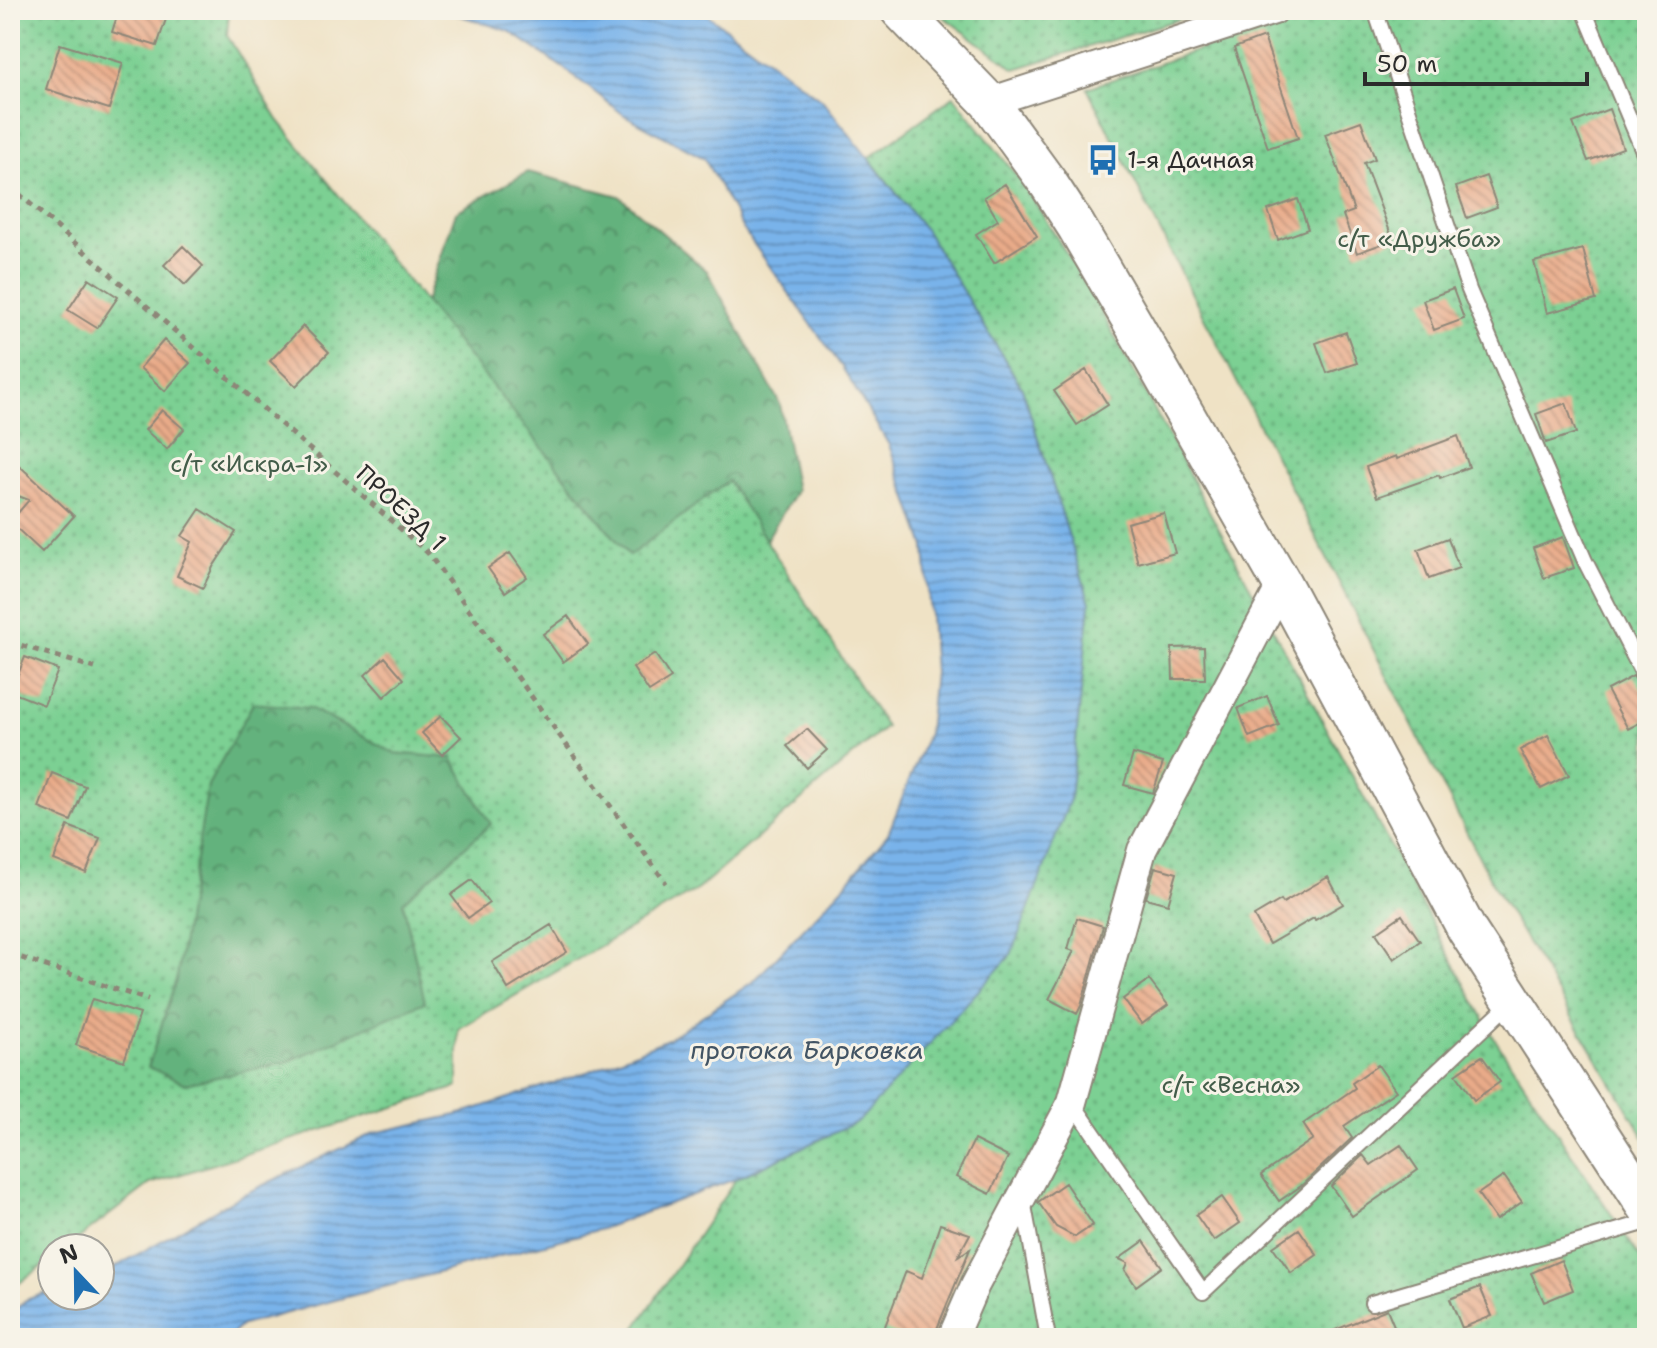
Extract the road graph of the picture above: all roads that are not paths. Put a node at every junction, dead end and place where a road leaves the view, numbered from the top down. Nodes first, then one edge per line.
1 (900, 10) edge
2 (1274, 10) edge
3 (1375, 10) edge
4 (1584, 10) edge
5 (989, 102) junction
6 (1647, 160) edge
7 (1282, 584) junction
8 (1647, 682) edge
9 (1513, 1000) junction
10 (1072, 1102) junction
11 (1022, 1196) junction
12 (1647, 1207) edge
13 (1647, 1222) edge
14 (1372, 1303) dead end
15 (952, 1338) edge
16 (1048, 1338) edge

1 - 5 main road
2 - 5 street
3 - 8 lane
4 - 6 lane
5 - 7 main road
7 - 9 main road
7 - 10 street
9 - 10 lane
9 - 12 main road
10 - 11 street
11 - 15 street
11 - 16 lane
13 - 14 lane

